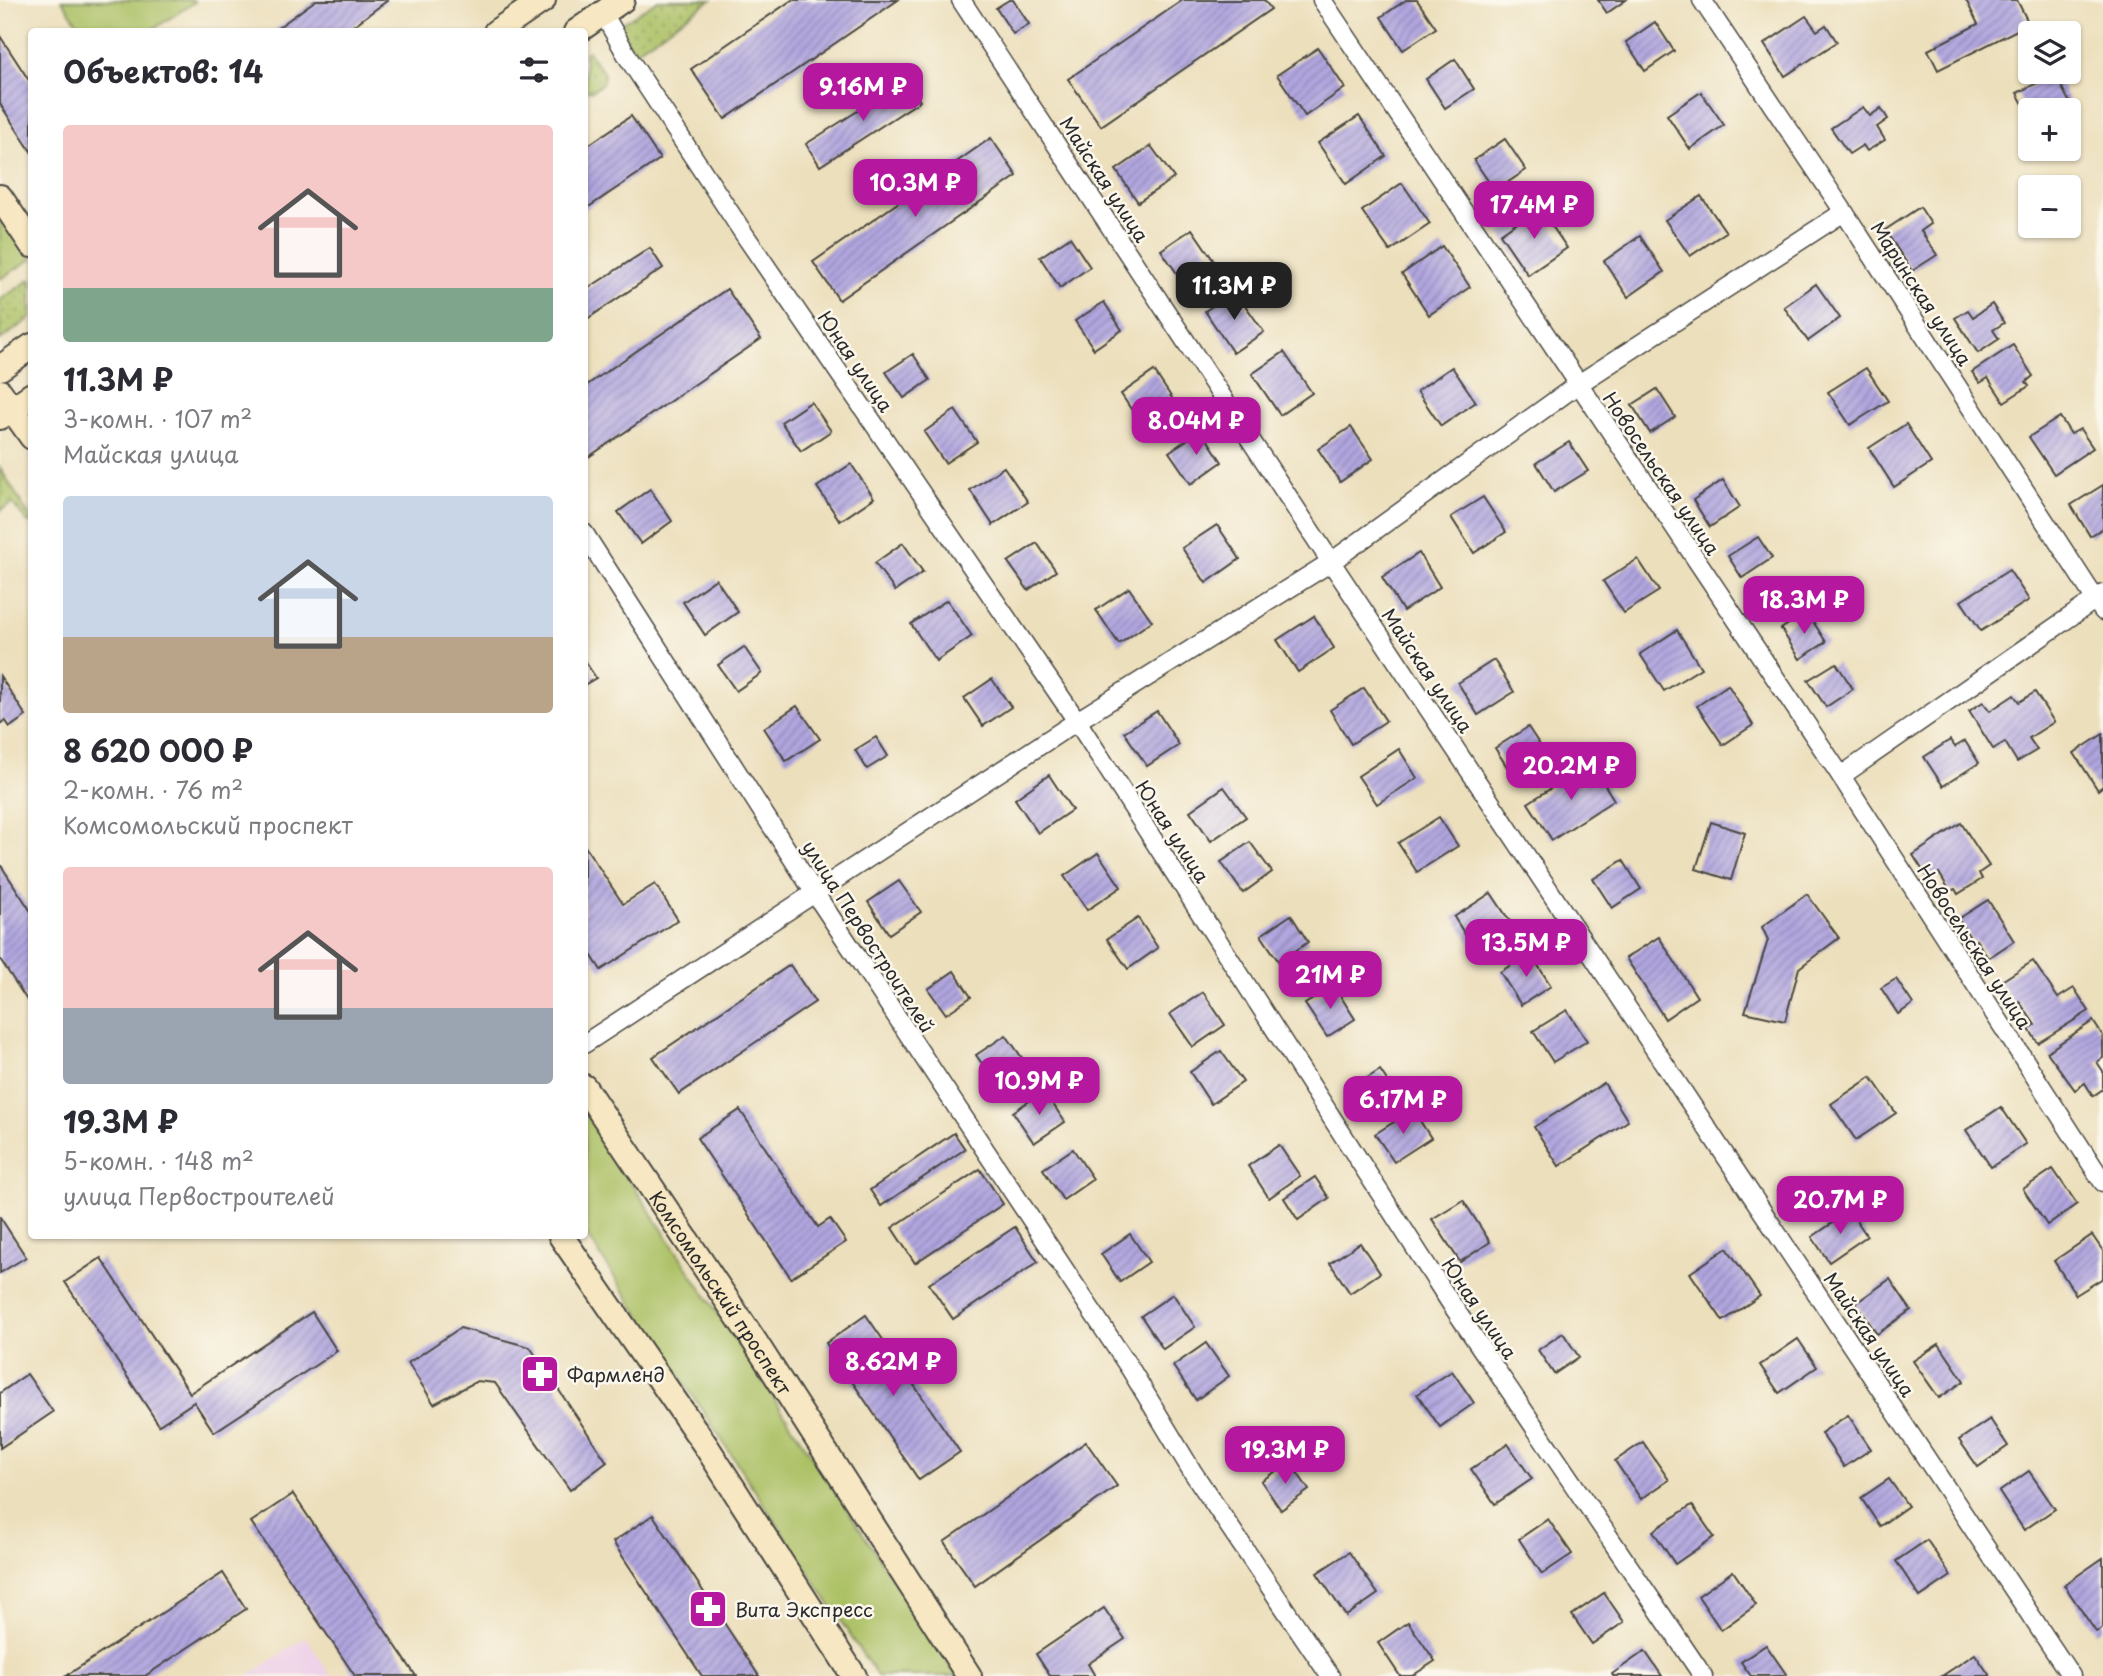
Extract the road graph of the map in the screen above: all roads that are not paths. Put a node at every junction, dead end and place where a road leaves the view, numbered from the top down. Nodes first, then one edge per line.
1 (543, 0) edge
2 (961, 0) edge
3 (1322, 0) edge
4 (1703, 0) edge
5 (612, 6) edge
6 (502, 28) edge
7 (582, 28) edge
8 (0, 197) edge
9 (1844, 212) junction
10 (28, 239) edge
11 (28, 349) edge
12 (0, 368) edge
13 (1577, 385) junction
14 (11, 403) edge
15 (28, 431) edge
16 (588, 539) edge
17 (1331, 562) junction
18 (2100, 601) edge
19 (1077, 721) junction
20 (1841, 776) junction
21 (814, 892) junction
22 (588, 1041) edge
23 (588, 1093) edge
24 (2103, 1182) edge
25 (563, 1239) edge
26 (854, 1676) edge
27 (969, 1676) edge
28 (1330, 1676) edge
29 (1703, 1676) edge
30 (2071, 1676) edge

1 - 6 main road
2 - 17 street, Майская улица
3 - 13 street, Новосельская улица
4 - 9 street, Маринская улица
5 - 7 main road
5 - 19 street, Юная улица
8 - 10 main road
9 - 13 street
9 - 18 street, Маринская улица
11 - 12 main road
13 - 17 street
13 - 20 street, Новосельская улица
14 - 15 main road
16 - 21 street, улица Первостроителей
17 - 19 street
17 - 30 street, Майская улица
18 - 20 street
19 - 21 street
19 - 29 street, Юная улица
20 - 24 street, Новосельская улица
21 - 22 street
21 - 28 street, улица Первостроителей
23 - 27 main road, Комсомольский проспект
25 - 26 main road

